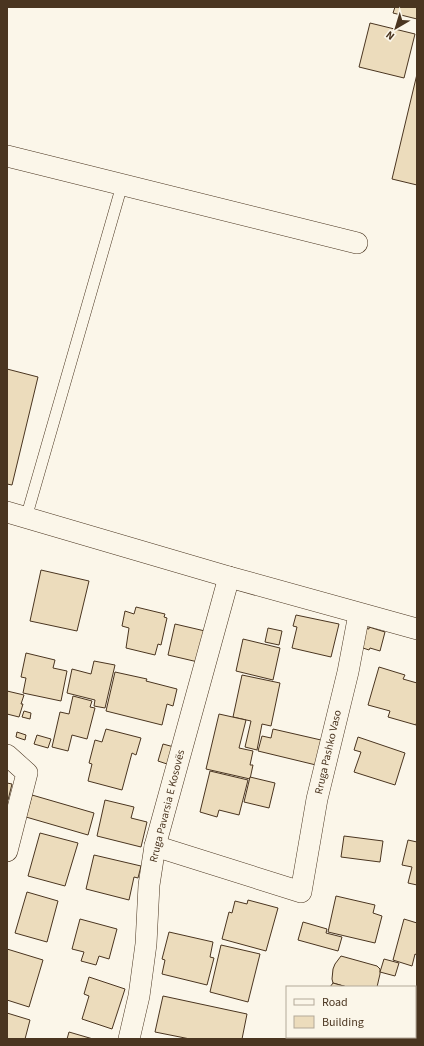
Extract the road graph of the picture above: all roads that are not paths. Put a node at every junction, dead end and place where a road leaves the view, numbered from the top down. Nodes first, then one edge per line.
1 (7, 156) edge
2 (122, 185) junction
3 (357, 243) dead end
4 (17, 515) edge
5 (229, 578) junction
6 (359, 614) junction
7 (417, 629) edge
8 (7, 755) edge
9 (155, 846) junction
10 (7, 851) edge
11 (129, 1039) edge

1 - 2 street
2 - 3 street
2 - 4 lane
4 - 5 street
5 - 6 street
5 - 9 street, Rruga Pavarsia E Kosovës
6 - 7 street
6 - 9 street, Rruga Pashko Vaso
8 - 10 street
9 - 11 street, Rruga Pavarsia E Kosovës

